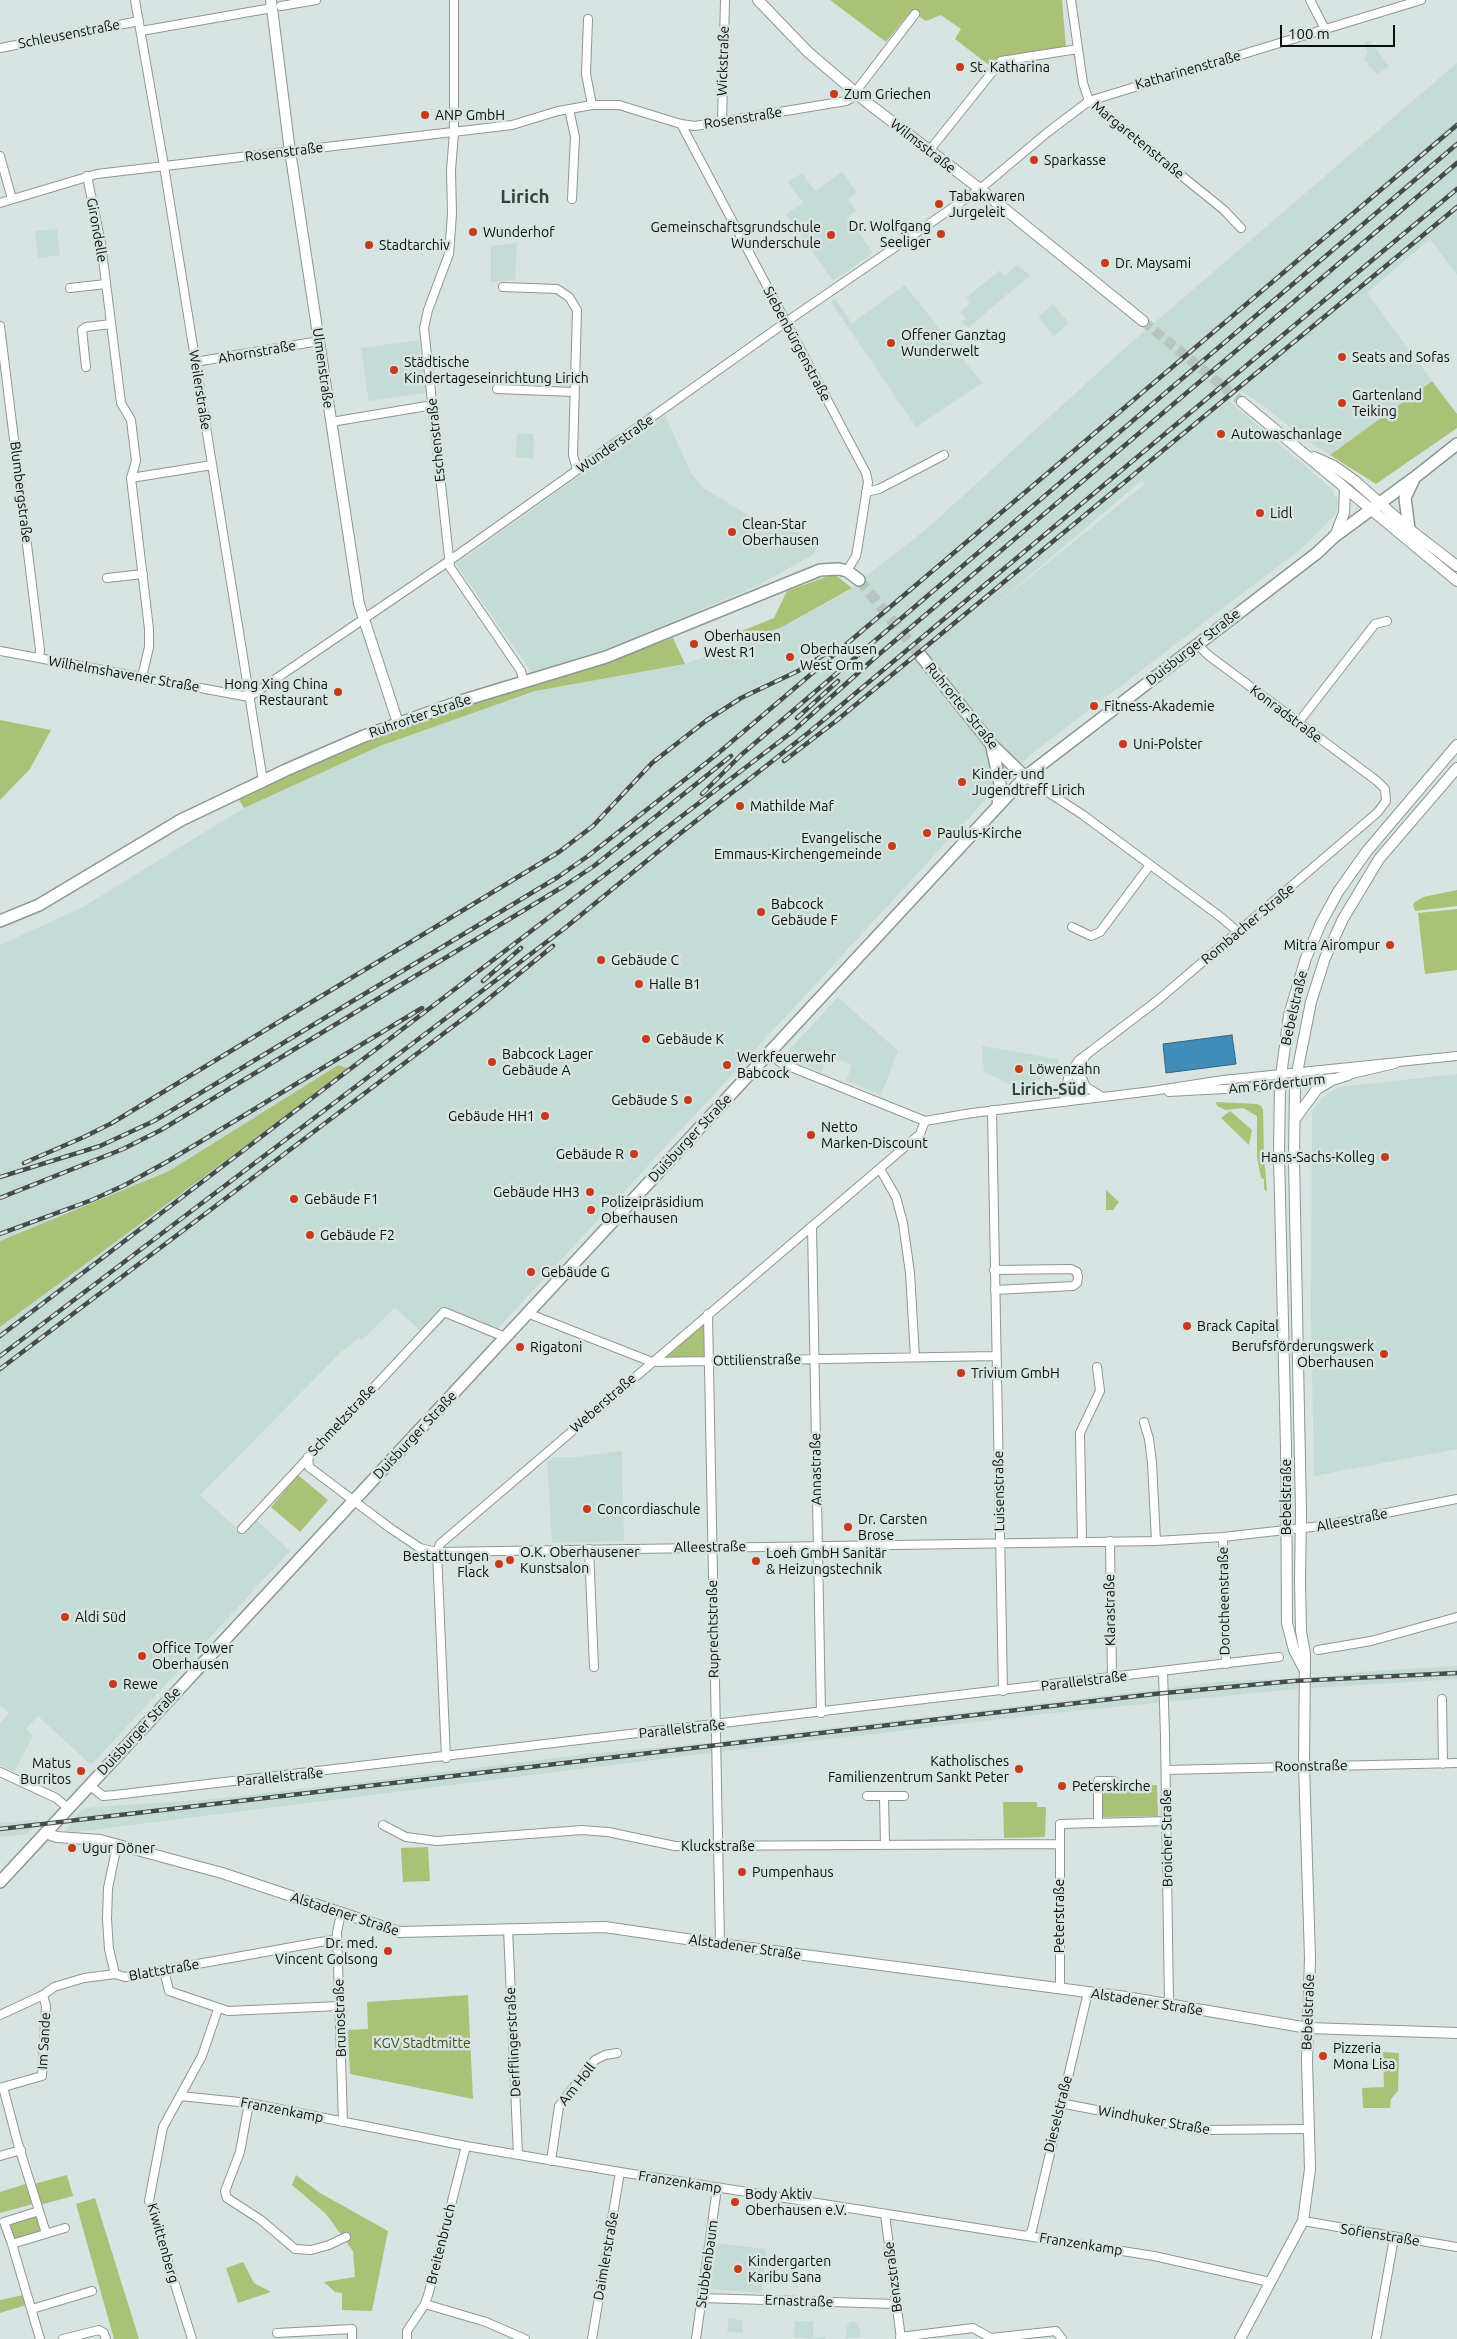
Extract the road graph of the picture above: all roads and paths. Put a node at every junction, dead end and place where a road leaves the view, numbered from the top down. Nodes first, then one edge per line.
1 (135, 0) edge
2 (316, 0) edge
3 (454, 0) edge
4 (725, 0) edge
5 (758, 0) edge
6 (1071, 0) edge
7 (1310, 0) edge
8 (1421, 0) edge
9 (275, 5) edge
10 (915, 14) dead end
11 (588, 19) dead end
12 (139, 21) junction
13 (1325, 29) junction
14 (141, 31) junction
15 (0, 48) edge
16 (1078, 49) junction
17 (856, 92) junction
18 (1089, 101) junction
19 (592, 105) junction
20 (569, 109) junction
21 (722, 122) junction
22 (681, 124) junction
23 (454, 133) junction
24 (290, 151) junction
25 (929, 151) junction
26 (0, 156) edge
27 (164, 166) junction
28 (86, 176) junction
29 (980, 188) junction
30 (12, 199) junction
31 (572, 199) dead end
32 (0, 203) edge
33 (1241, 228) dead end
34 (106, 284) junction
35 (503, 287) dead end
36 (70, 288) dead end
37 (1143, 321) tunnel mouth
38 (786, 322) junction
39 (111, 324) junction
40 (0, 326) edge
41 (319, 341) junction
42 (195, 362) junction
43 (86, 367) dead end
44 (3, 375) edge
45 (497, 389) dead end
46 (574, 392) junction
47 (1242, 402) tunnel mouth
48 (433, 405) junction
49 (331, 422) junction
50 (1457, 444) edge
51 (1306, 454) junction
52 (944, 455) dead end
53 (212, 465) junction
54 (577, 470) junction
55 (131, 478) junction
56 (1414, 478) junction
57 (1345, 488) junction
58 (866, 492) junction
59 (1375, 507) junction
60 (1409, 529) junction
61 (1335, 536) junction
62 (449, 561) junction
63 (1457, 566) edge
64 (847, 571) junction
65 (143, 574) junction
66 (107, 578) dead end
67 (859, 580) tunnel mouth
68 (1457, 581) edge
69 (363, 620) junction
70 (1387, 621) dead end
71 (1197, 644) junction
72 (0, 651) edge
73 (921, 656) tunnel mouth
74 (39, 658) junction
75 (142, 677) junction
76 (524, 683) junction
77 (248, 697) junction
78 (398, 723) junction
79 (1298, 723) junction
80 (992, 745) junction
81 (1457, 745) edge
82 (1438, 768) junction
83 (1457, 768) edge
84 (1025, 776) junction
85 (263, 781) junction
86 (1377, 781) joint
87 (1440, 788) junction
88 (998, 806) junction
89 (1150, 865) junction
90 (0, 921) edge
91 (1072, 927) dead end
92 (1238, 932) junction
93 (769, 1053) junction
94 (1086, 1055) junction
95 (1457, 1056) edge
96 (1400, 1062) junction
97 (1079, 1070) junction
98 (1348, 1075) junction
99 (1297, 1078) junction
100 (1281, 1079) junction
101 (1103, 1097) junction
102 (1075, 1100) junction
103 (1064, 1102) junction
104 (992, 1110) junction
105 (1295, 1119) junction
106 (925, 1121) junction
107 (880, 1168) junction
108 (812, 1226) junction
109 (994, 1270) junction
110 (994, 1290) junction
111 (527, 1313) junction
112 (708, 1314) junction
113 (1282, 1322) junction
114 (1296, 1322) junction
115 (505, 1337) junction
116 (996, 1356) junction
117 (916, 1357) junction
118 (814, 1359) junction
119 (708, 1360) junction
120 (652, 1362) junction
121 (1097, 1367) dead end
122 (1144, 1422) dead end
123 (308, 1457) junction
124 (1457, 1499) edge
125 (354, 1500) junction
126 (242, 1528) dead end
127 (1300, 1529) junction
128 (1286, 1531) junction
129 (1223, 1537) junction
130 (1110, 1541) junction
131 (1156, 1541) junction
132 (1082, 1542) junction
133 (1000, 1543) junction
134 (818, 1545) junction
135 (712, 1547) junction
136 (589, 1549) junction
137 (437, 1552) junction
138 (1457, 1617) edge
139 (1318, 1650) dead end
140 (1279, 1657) dead end
141 (1226, 1664) junction
142 (594, 1667) dead end
143 (1304, 1669) junction
144 (1163, 1672) junction
145 (1112, 1678) junction
146 (1003, 1691) junction
147 (1442, 1699) dead end
148 (821, 1713) junction
149 (714, 1725) junction
150 (446, 1758) junction
151 (1457, 1763) edge
152 (1443, 1764) junction
153 (1304, 1766) junction
154 (1166, 1770) junction
155 (0, 1772) edge
156 (1114, 1781) dead end
157 (89, 1785) junction
158 (867, 1796) dead end
159 (884, 1796) junction
160 (904, 1796) dead end
161 (68, 1808) junction
162 (1166, 1821) junction
163 (1098, 1822) junction
164 (383, 1825) dead end
165 (45, 1833) junction
166 (1059, 1844) junction
167 (117, 1845) junction
168 (885, 1845) junction
169 (717, 1847) junction
170 (0, 1882) edge
171 (340, 1914) junction
172 (508, 1929) junction
173 (337, 1939) junction
174 (720, 1944) junction
175 (164, 1970) junction
176 (116, 1974) junction
177 (1060, 1988) junction
178 (1088, 1992) junction
179 (43, 1995) junction
180 (1168, 2004) junction
181 (339, 2006) junction
182 (218, 2009) junction
183 (0, 2015) edge
184 (1308, 2028) junction
185 (1457, 2033) edge
186 (617, 2053) dead end
187 (1, 2088) edge
188 (180, 2096) junction
189 (249, 2103) junction
190 (1060, 2103) junction
191 (4, 2108) edge
192 (343, 2122) junction
193 (1308, 2129) junction
194 (466, 2146) junction
195 (21, 2150) junction
196 (518, 2155) junction
197 (0, 2156) edge
198 (551, 2161) junction
199 (620, 2172) junction
200 (717, 2188) junction
201 (39, 2211) junction
202 (885, 2214) junction
203 (1302, 2220) junction
204 (65, 2228) dead end
205 (46, 2233) junction
206 (1028, 2236) junction
207 (346, 2237) dead end
208 (1394, 2238) junction
209 (12, 2244) junction
210 (1457, 2247) edge
211 (1270, 2282) junction
212 (92, 2291) dead end
213 (702, 2298) junction
214 (425, 2304) junction
215 (896, 2304) junction
216 (32, 2309) junction
217 (277, 2333) dead end
218 (900, 2338) edge
219 (40, 2339) edge
220 (64, 2339) edge
221 (106, 2339) edge
222 (192, 2339) edge
223 (352, 2339) edge
224 (407, 2339) edge
225 (525, 2339) edge
226 (592, 2339) edge
227 (696, 2339) edge
228 (1062, 2339) edge
229 (1240, 2339) edge
230 (1376, 2339) edge

1 - 12 street, Weilerstraße
2 - 9 street
3 - 23 street, Eschenstraße
4 - 21 street, Wickstraße
5 - 17 street, Wilmsstraße
6 - 16 street, Margaretenstraße
7 - 13 street
8 - 13 street, Katharinenstraße
9 - 14 street
9 - 24 street, Ulmenstraße
10 - 17 street
11 - 19 street
12 - 14 street, Weilerstraße
12 - 15 street, Schleusenstraße
13 - 18 street, Katharinenstraße
14 - 27 street, Weilerstraße
16 - 18 street, Margaretenstraße
16 - 25 street
17 - 21 street, Rosenstraße
17 - 25 street, Wilmsstraße
18 - 29 street, Katharinenstraße
18 - 33 street, Margaretenstraße
19 - 20 street, Rosenstraße
19 - 22 street, Rosenstraße
20 - 23 street, Rosenstraße
20 - 31 street
21 - 22 street, Rosenstraße
22 - 38 street, Siebenbürgenstraße
23 - 24 street, Rosenstraße
23 - 48 street, Eschenstraße
24 - 27 street, Rosenstraße
24 - 41 street, Ulmenstraße
25 - 29 street, Wilmsstraße
26 - 30 street
27 - 28 street, Rosenstraße
27 - 42 street, Weilerstraße
28 - 30 street, Rosenstraße
28 - 34 street, Girondelle
29 - 37 street, Wilmsstraße
29 - 38 street, Wunderstraße
30 - 32 street, Rosenstraße
34 - 36 street
34 - 39 street, Girondelle
35 - 46 street
38 - 54 street, Wunderstraße
38 - 58 street, Siebenbürgenstraße
39 - 43 street
39 - 55 street, Girondelle
40 - 44 street, Blumbergstraße
41 - 42 street, Ahornstraße
41 - 49 street, Ulmenstraße
42 - 53 street, Weilerstraße
44 - 74 street, Blumbergstraße
45 - 46 street
46 - 54 street
47 - 51 street
48 - 49 street
48 - 62 street, Eschenstraße
49 - 69 street, Ulmenstraße
50 - 56 main road, Duisburger Straße
51 - 57 street
51 - 59 street
52 - 58 street
53 - 55 street
53 - 77 street, Weilerstraße
54 - 62 street, Wunderstraße
55 - 65 street, Girondelle
56 - 59 main road, Duisburger Straße
56 - 60 main road
57 - 59 street
57 - 61 street
58 - 64 street, Siebenbürgenstraße
59 - 60 street
59 - 61 main road, Duisburger Straße
59 - 68 street
60 - 63 street
61 - 71 main road, Duisburger Straße
62 - 69 street, Wunderstraße
62 - 76 street, Eschenstraße
64 - 67 main road
64 - 76 main road, Ruhrorter Straße
65 - 66 street
65 - 75 street, Girondelle
69 - 77 street, Wunderstraße
69 - 78 street, Ulmenstraße
70 - 79 street
71 - 79 street, Konradstraße
71 - 84 main road, Duisburger Straße
72 - 74 street, Wilhelmshavener Straße
73 - 80 main road, Ruhrorter Straße
74 - 75 street, Wilhelmshavener Straße
75 - 77 street, Wilhelmshavener Straße
76 - 78 main road, Ruhrorter Straße
77 - 85 street, Weilerstraße
78 - 85 main road, Ruhrorter Straße
79 - 86 street, Konradstraße
80 - 84 main road, Ruhrorter Straße
80 - 88 main road
81 - 82 street, Bebelstraße
82 - 87 street
82 - 100 street, Bebelstraße
83 - 87 street, Bebelstraße
84 - 88 main road, Duisburger Straße
84 - 89 street
85 - 90 main road, Ruhrorter Straße
86 - 92 street, Rombacher Straße
87 - 99 street, Bebelstraße
88 - 93 main road, Duisburger Straße
89 - 91 street
89 - 92 street
92 - 94 street, Rombacher Straße
93 - 106 street
93 - 111 main road, Duisburger Straße
94 - 97 street, Rombacher Straße
94 - 103 street, Rombacher Straße
95 - 96 street, Am Förderturm
96 - 98 street, Am Förderturm
96 - 99 street, Am Förderturm
97 - 101 street
97 - 102 street, Rombacher Straße
98 - 99 street, Am Förderturm
98 - 105 street
99 - 100 street, Am Förderturm
99 - 105 street, Bebelstraße
100 - 101 street, Am Förderturm
100 - 113 street, Bebelstraße
101 - 102 street, Am Förderturm
102 - 103 street, Am Förderturm
103 - 104 street, Am Förderturm
104 - 106 street, Am Förderturm
104 - 109 street, Luisenstraße
105 - 114 street, Bebelstraße
106 - 107 street, Weberstraße
107 - 108 street, Weberstraße
107 - 117 street
108 - 112 street, Weberstraße
108 - 118 street, Annastraße
109 - 110 street, Luisenstraße
109 - 110 street
110 - 116 street, Luisenstraße
111 - 115 main road, Duisburger Straße
111 - 120 street, Ottilienstraße
112 - 119 street, Ruprechtstraße
112 - 120 street, Weberstraße
113 - 114 street
113 - 128 street, Bebelstraße
114 - 127 street, Bebelstraße
115 - 123 street, Schmelzstraße
115 - 125 main road, Duisburger Straße
116 - 117 street, Ottilienstraße
116 - 133 street, Luisenstraße
117 - 118 street, Ottilienstraße
118 - 119 street, Ottilienstraße
118 - 134 street, Annastraße
119 - 120 street, Ottilienstraße
119 - 135 street, Ruprechtstraße
120 - 137 street, Weberstraße
121 - 132 street
122 - 131 street
123 - 125 street, Alleestraße
123 - 126 street, Schmelzstraße
124 - 127 street, Alleestraße
125 - 137 street, Alleestraße
125 - 157 main road, Duisburger Straße
127 - 128 street, Alleestraße
127 - 143 street, Bebelstraße
128 - 129 street, Alleestraße
128 - 143 street, Bebelstraße
129 - 131 street, Alleestraße
129 - 141 street, Dorotheenstraße
130 - 131 street, Alleestraße
130 - 132 street, Alleestraße
130 - 145 street, Klarastraße
132 - 133 street, Alleestraße
133 - 134 street, Alleestraße
133 - 146 street, Luisenstraße
134 - 135 street, Alleestraße
134 - 148 street, Annastraße
135 - 136 street, Alleestraße
135 - 149 street, Ruprechtstraße
136 - 137 street, Alleestraße
136 - 142 street
137 - 150 street
138 - 139 street
140 - 141 street, Parallelstraße
141 - 144 street, Parallelstraße
143 - 153 street, Bebelstraße
144 - 145 street, Parallelstraße
144 - 154 street, Broicher Straße
145 - 146 street, Parallelstraße
146 - 148 street, Parallelstraße
147 - 152 street
148 - 149 street, Parallelstraße
149 - 150 street, Parallelstraße
149 - 169 street, Ruprechtstraße
150 - 157 street, Parallelstraße
151 - 152 street, Roonstraße
152 - 153 street, Roonstraße
153 - 154 street, Roonstraße
153 - 184 street, Bebelstraße
154 - 162 street, Broicher Straße
155 - 161 street
156 - 163 street
157 - 161 main road, Duisburger Straße
158 - 159 street
159 - 160 street
159 - 168 street
161 - 165 main road, Duisburger Straße
162 - 163 street
162 - 180 street, Broicher Straße
163 - 166 street, Peterstraße
164 - 169 street, Kluckstraße
165 - 167 street, Alstadener Straße
165 - 170 main road, Duisburger Straße
166 - 168 street, Kluckstraße
166 - 177 street, Peterstraße
167 - 171 street, Alstadener Straße
167 - 176 street
168 - 169 street, Kluckstraße
169 - 174 street, Ruprechtstraße
171 - 172 street, Alstadener Straße
171 - 173 street, Brunostraße
172 - 174 street, Alstadener Straße
172 - 196 street, Derfflingerstraße
173 - 175 street, Blattstraße
173 - 181 street, Brunostraße
174 - 177 street, Alstadener Straße
175 - 176 street, Blattstraße
175 - 182 street
176 - 179 street, Blattstraße
177 - 178 street, Alstadener Straße
178 - 180 street, Alstadener Straße
178 - 190 street, Dieselstraße
179 - 183 street, Blattstraße
179 - 187 street, Im Sande
180 - 184 street, Alstadener Straße
181 - 182 street
181 - 192 street, Brunostraße
182 - 188 street, Kiwittenberg
184 - 185 street, Alstadener Straße
184 - 193 street, Bebelstraße
186 - 198 street, Am Holl
187 - 191 street, Im Sande
188 - 189 street, Franzenkamp
188 - 222 street, Kiwittenberg
189 - 192 street, Franzenkamp
189 - 207 street
190 - 193 street, Windhuker Straße
190 - 206 street, Dieselstraße
191 - 195 street, Im Sande
192 - 194 street, Franzenkamp
193 - 203 street, Bebelstraße
194 - 196 street, Franzenkamp
194 - 214 street, Breitenbruch
195 - 197 street
195 - 201 street, Im Sande
196 - 198 street, Franzenkamp
198 - 199 street, Franzenkamp
199 - 200 street, Franzenkamp
199 - 226 street, Daimlerstraße
200 - 202 street, Franzenkamp
200 - 213 street, Stubbenbaum
201 - 205 street, Im Sande
201 - 209 street
202 - 206 street, Franzenkamp
202 - 215 street, Benzstraße
203 - 208 street, Sofienstraße
203 - 211 street, Bebelstraße
204 - 205 street
205 - 209 street
206 - 211 street, Franzenkamp
208 - 210 street, Sofienstraße
208 - 230 street
209 - 216 street
211 - 229 street, Bebelstraße
212 - 216 street
213 - 215 street, Ernastraße
213 - 227 street, Stubbenbaum
214 - 224 street, Breitenbruch
214 - 225 street
215 - 218 street, Benzstraße
216 - 219 street
217 - 223 street
218 - 228 street
220 - 221 street

